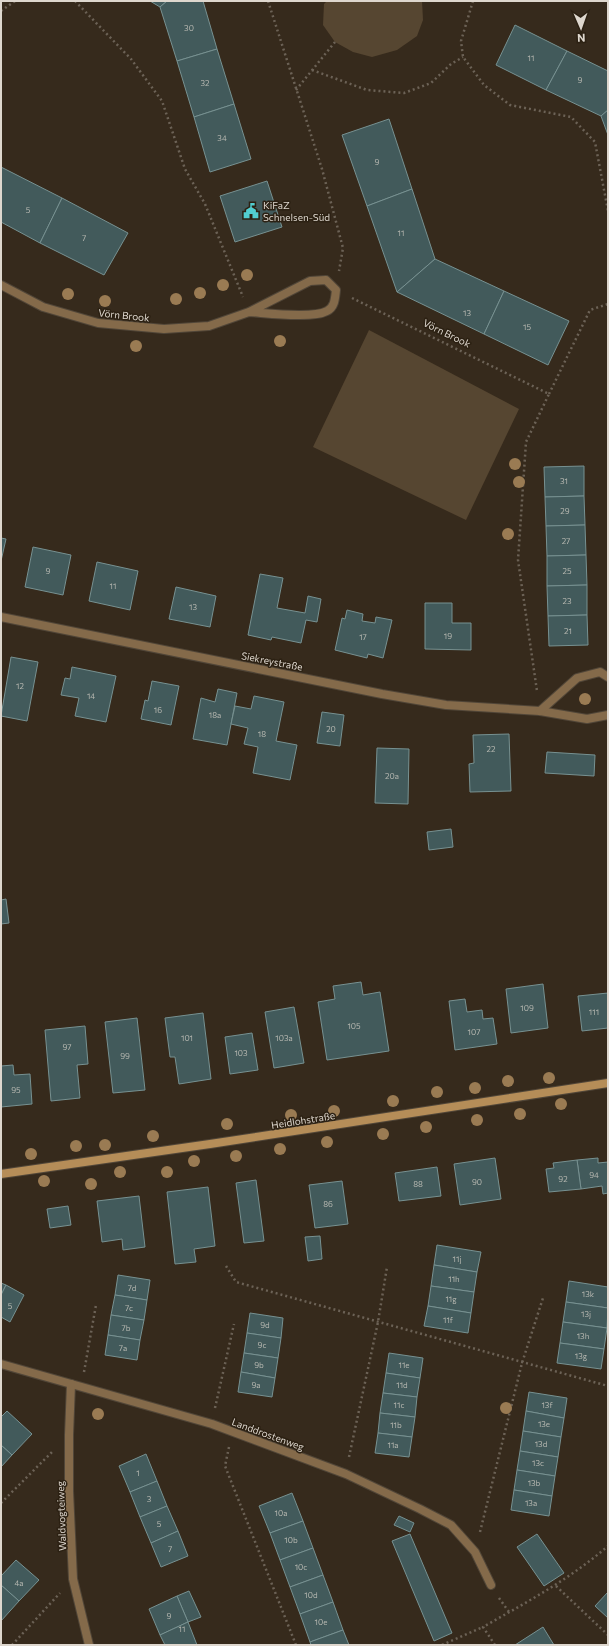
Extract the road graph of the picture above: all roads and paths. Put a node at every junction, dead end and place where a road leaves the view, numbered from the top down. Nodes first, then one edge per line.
1 (15, 1) edge
2 (75, 1) edge
3 (268, 1) edge
4 (473, 1) edge
5 (1, 11) edge
6 (335, 42) dead end
7 (463, 58) junction
8 (312, 70) junction
9 (296, 90) junction
10 (608, 211) edge
11 (1, 285) edge
12 (336, 290) junction
13 (608, 304) edge
14 (249, 312) junction
15 (548, 394) junction
16 (1, 617) edge
17 (608, 677) edge
18 (540, 710) junction
19 (608, 715) edge
20 (608, 1083) edge
21 (1, 1174) edge
22 (226, 1266) dead end
23 (388, 1267) dead end
24 (543, 1298) dead end
25 (96, 1305) dead end
26 (378, 1322) junction
27 (234, 1324) dead end
28 (522, 1362) junction
29 (1, 1364) edge
30 (71, 1384) junction
31 (608, 1386) edge
32 (81, 1387) junction
33 (212, 1424) junction
34 (232, 1431) junction
35 (69, 1435) junction
36 (346, 1474) junction
37 (1, 1503) edge
38 (608, 1546) edge
39 (475, 1552) junction
40 (73, 1579) junction
41 (491, 1585) dead end
42 (556, 1586) junction
43 (484, 1627) junction
44 (608, 1635) edge
45 (12, 1645) edge
46 (88, 1645) edge
47 (296, 1645) edge
48 (442, 1645) edge
49 (495, 1645) edge

1 - 5 path
2 - 14 path
3 - 9 path
4 - 7 path
6 - 8 path
7 - 8 path
7 - 10 path
8 - 9 path
9 - 12 path
11 - 14 street, Vörn Brook
12 - 14 street, Vörn Brook
12 - 14 street, Vörn Brook
12 - 15 path, Vörn Brook
13 - 15 path
15 - 18 path
16 - 18 street, Siekreystraße
17 - 18 street
18 - 19 street, Siekreystraße
20 - 21 main road, Heidlohstraße
22 - 26 path
23 - 26 path
24 - 28 path
25 - 32 path
26 - 28 path
26 - 36 path
27 - 33 path
28 - 31 path
28 - 39 path
29 - 30 street, Landdrostenweg
30 - 32 street, Landdrostenweg
30 - 35 street, Waldvogteiweg
32 - 33 street, Landdrostenweg
33 - 34 street, Landdrostenweg
34 - 36 street, Landdrostenweg
34 - 47 path
35 - 37 path
35 - 40 street, Waldvogteiweg
36 - 39 street, Landdrostenweg
38 - 42 path
39 - 41 street, Landdrostenweg
40 - 45 path
40 - 46 street, Waldvogteiweg
42 - 43 path
42 - 44 path
43 - 48 path
43 - 49 path

